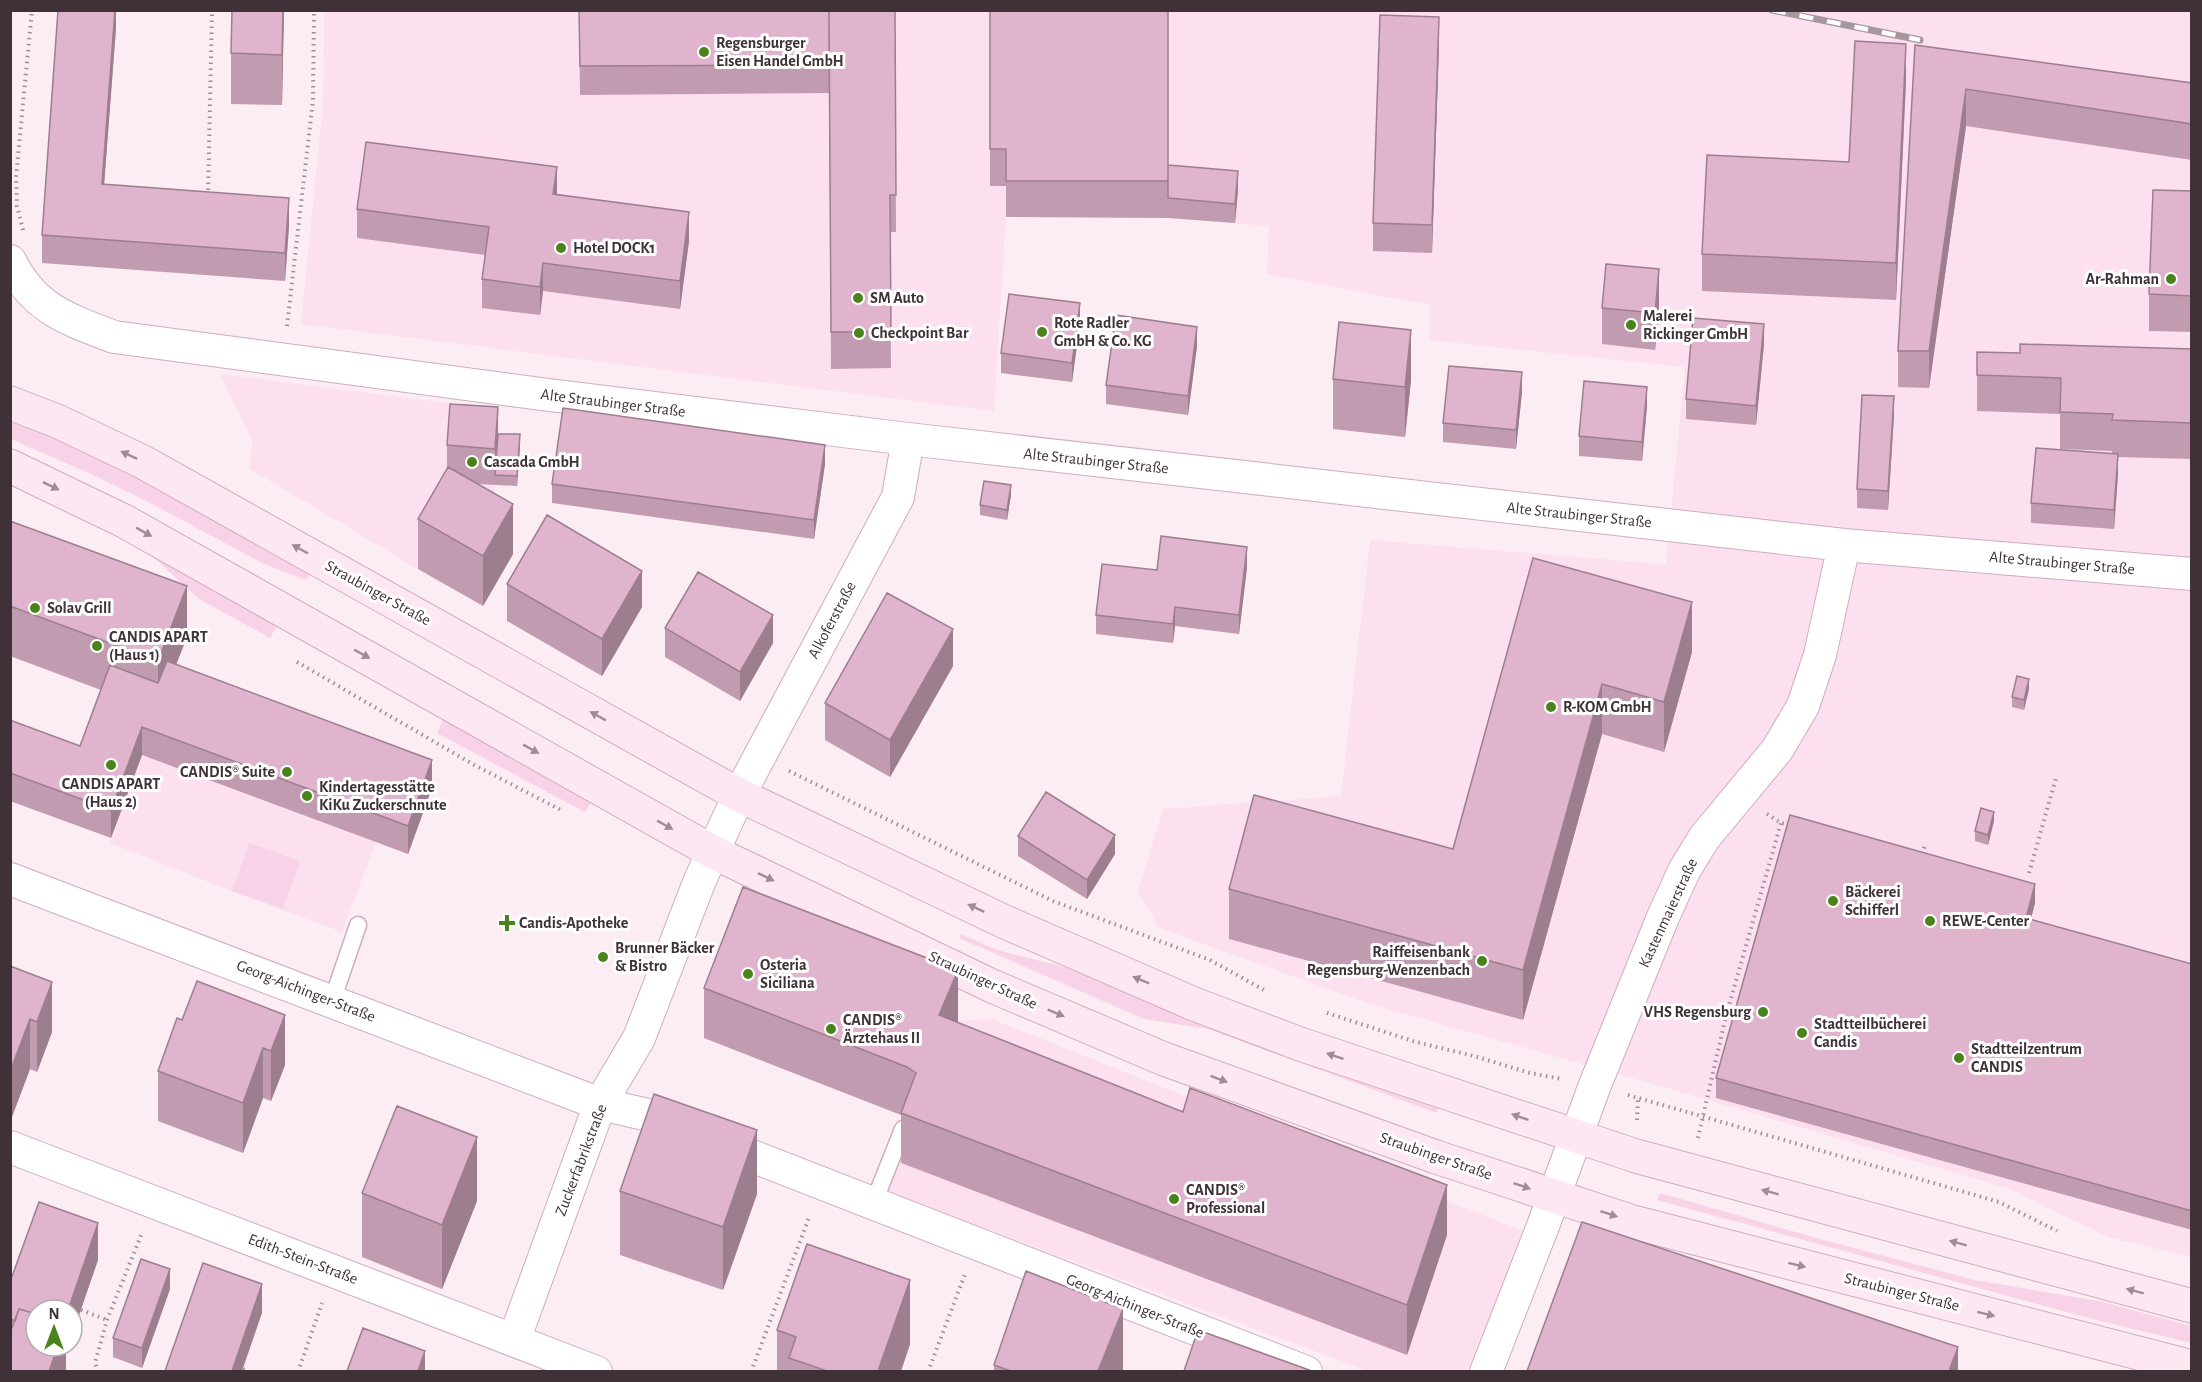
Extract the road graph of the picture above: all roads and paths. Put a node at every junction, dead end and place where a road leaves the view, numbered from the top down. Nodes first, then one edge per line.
1 (32, 10) edge
2 (212, 10) edge
3 (314, 10) edge
4 (208, 198) edge
5 (18, 259) edge
6 (284, 359) junction
7 (10, 403) edge
8 (908, 439) junction
9 (10, 466) edge
10 (1844, 545) junction
11 (2192, 574) edge
12 (338, 686) dead end
13 (758, 760) junction
14 (2056, 778) dead end
15 (739, 795) junction
16 (572, 816) dead end
17 (1791, 825) edge
18 (1925, 846) dead end
19 (713, 852) junction
20 (1921, 860) edge
21 (2029, 873) dead end
22 (10, 879) edge
23 (358, 925) dead end
24 (1271, 994) dead end
25 (332, 1001) junction
26 (1327, 1012) dead end
27 (1726, 1016) junction
28 (1738, 1019) edge
29 (1595, 1084) junction
30 (600, 1104) junction
31 (1703, 1118) junction
32 (903, 1129) edge
33 (1576, 1136) junction
34 (10, 1147) edge
35 (822, 1182) junction
36 (1553, 1196) junction
37 (155, 1202) junction
38 (874, 1202) junction
39 (2060, 1232) dead end
40 (988, 1247) junction
41 (334, 1271) junction
42 (2192, 1306) edge
43 (84, 1311) edge
44 (107, 1320) junction
45 (514, 1340) junction
46 (2192, 1367) edge
47 (243, 1369) edge
48 (98, 1371) edge
49 (249, 1371) edge
50 (297, 1371) edge
51 (596, 1371) edge
52 (751, 1371) edge
53 (928, 1371) edge
54 (1306, 1371) edge
55 (1486, 1371) edge

1 - 5 path
2 - 4 path
3 - 6 path
5 - 6 street, Alte Straubinger Straße
6 - 8 street, Alte Straubinger Straße
15 -> 7 main road, Straubinger Straße
8 - 10 street, Alte Straubinger Straße
8 - 13 street, Alkoferstraße
9 -> 19 main road, Straubinger Straße
10 - 11 street, Alte Straubinger Straße
10 - 29 street, Kastenmaierstraße
12 - 16 path
13 - 15 street, Alkoferstraße
13 - 24 path
14 - 21 path
15 - 19 street
33 -> 15 main road, Straubinger Straße
17 - 27 path
18 - 20 path
19 - 30 street, Zuckerfabrikstraße
19 -> 36 main road, Straubinger Straße
22 - 25 street, Georg-Aichinger-Straße
23 - 25 lane
25 - 30 street, Georg-Aichinger-Straße
26 - 29 path
27 - 28 path
27 - 31 path
29 - 31 path
29 - 33 street, Kastenmaierstraße
30 - 35 street, Georg-Aichinger-Straße
30 - 45 street, Zuckerfabrikstraße
31 - 39 path
32 - 38 lane
33 - 36 street, Kastenmaierstraße
42 -> 33 main road, Straubinger Straße
34 - 37 street, Edith-Stein-Straße
35 - 38 street, Georg-Aichinger-Straße
35 - 52 path
36 -> 46 main road, Straubinger Straße
36 - 55 street, Kastenmaierstraße
37 - 41 street, Edith-Stein-Straße
37 - 44 path
38 - 40 street, Georg-Aichinger-Straße
40 - 53 path
40 - 54 street, Georg-Aichinger-Straße
41 - 45 street, Edith-Stein-Straße
41 - 50 path
43 - 44 path
44 - 48 path
45 - 51 street, Edith-Stein-Straße
47 - 49 path

